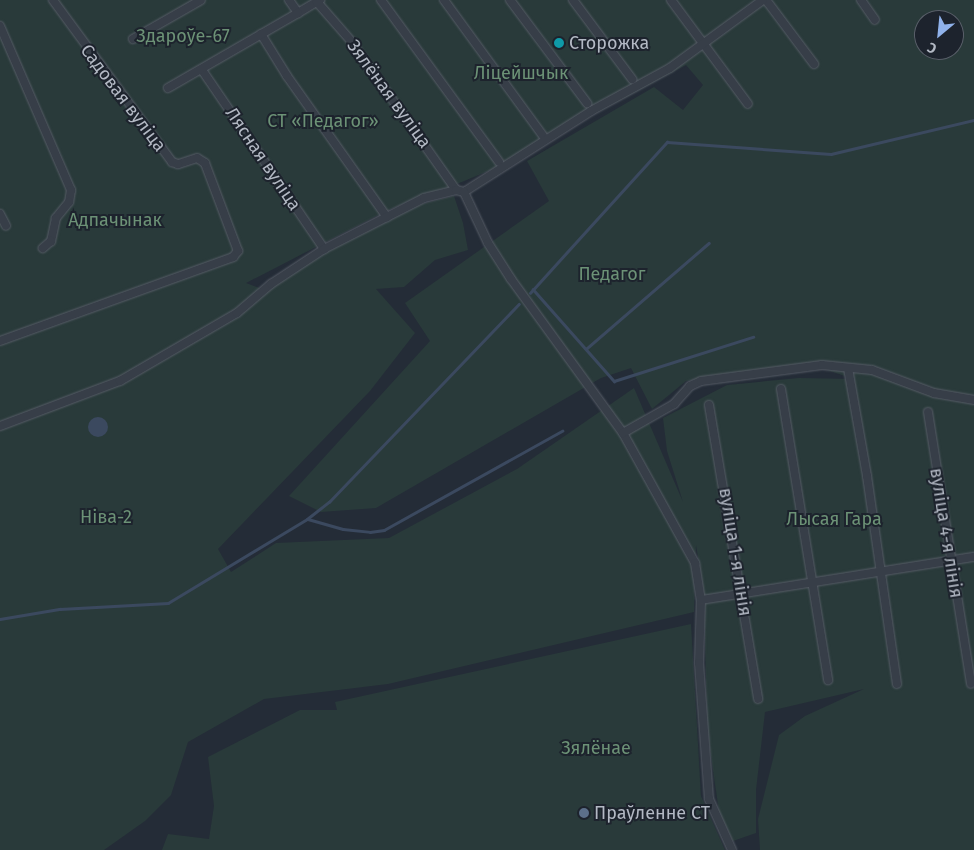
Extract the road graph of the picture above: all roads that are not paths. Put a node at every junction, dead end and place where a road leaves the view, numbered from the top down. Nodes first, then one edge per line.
1 (53, 0) edge
2 (201, 0) edge
3 (289, 0) edge
4 (381, 0) edge
5 (444, 0) edge
6 (510, 0) edge
7 (573, 0) edge
8 (671, 0) edge
9 (765, 0) edge
10 (861, 0) edge
11 (319, 1) edge
12 (298, 14) junction
13 (875, 20) dead end
14 (0, 26) edge
15 (262, 34) junction
16 (133, 39) dead end
17 (701, 44) junction
18 (814, 64) dead end
19 (202, 70) junction
20 (632, 79) dead end
21 (168, 88) dead end
22 (588, 103) dead end
23 (748, 104) dead end
24 (543, 136) dead end
25 (499, 162) dead end
26 (460, 191) junction
27 (0, 214) edge
28 (387, 217) junction
29 (6, 226) dead end
30 (43, 248) dead end
31 (324, 250) junction
32 (0, 341) edge
33 (848, 368) junction
34 (781, 389) dead end
35 (974, 400) edge
36 (709, 405) dead end
37 (928, 412) dead end
38 (0, 426) edge
39 (623, 433) junction
40 (974, 557) edge
41 (951, 560) junction
42 (882, 571) junction
43 (812, 582) junction
44 (742, 592) junction
45 (701, 600) junction
46 (828, 680) dead end
47 (897, 684) dead end
48 (971, 684) dead end
49 (758, 699) dead end
50 (732, 850) edge

1 - 32 street, Садовая вуліца
2 - 16 street
3 - 12 street
4 - 25 street
5 - 24 street
6 - 22 street
7 - 20 street
8 - 17 street
9 - 17 street
9 - 18 street
10 - 13 street
11 - 12 street
11 - 26 street, Зялёная вуліца
12 - 15 street
14 - 30 street
15 - 19 street
15 - 28 street
17 - 23 street
17 - 26 street
19 - 21 street
19 - 31 street, Лясная вуліца
26 - 28 street
26 - 39 street, Зялёная вуліца
27 - 29 street
28 - 31 street
31 - 38 street
33 - 35 street
33 - 39 street
33 - 42 street
34 - 43 street
36 - 44 street, вуліца 1-я лінія
37 - 41 street, вуліца 4-я лінія
39 - 45 street, Зялёная вуліца
40 - 41 street
41 - 42 street
41 - 48 street, вуліца 4-я лінія
42 - 43 street
42 - 47 street
43 - 44 street
43 - 46 street
44 - 45 street
44 - 49 street, вуліца 1-я лінія
45 - 50 street, Зялёная вуліца

